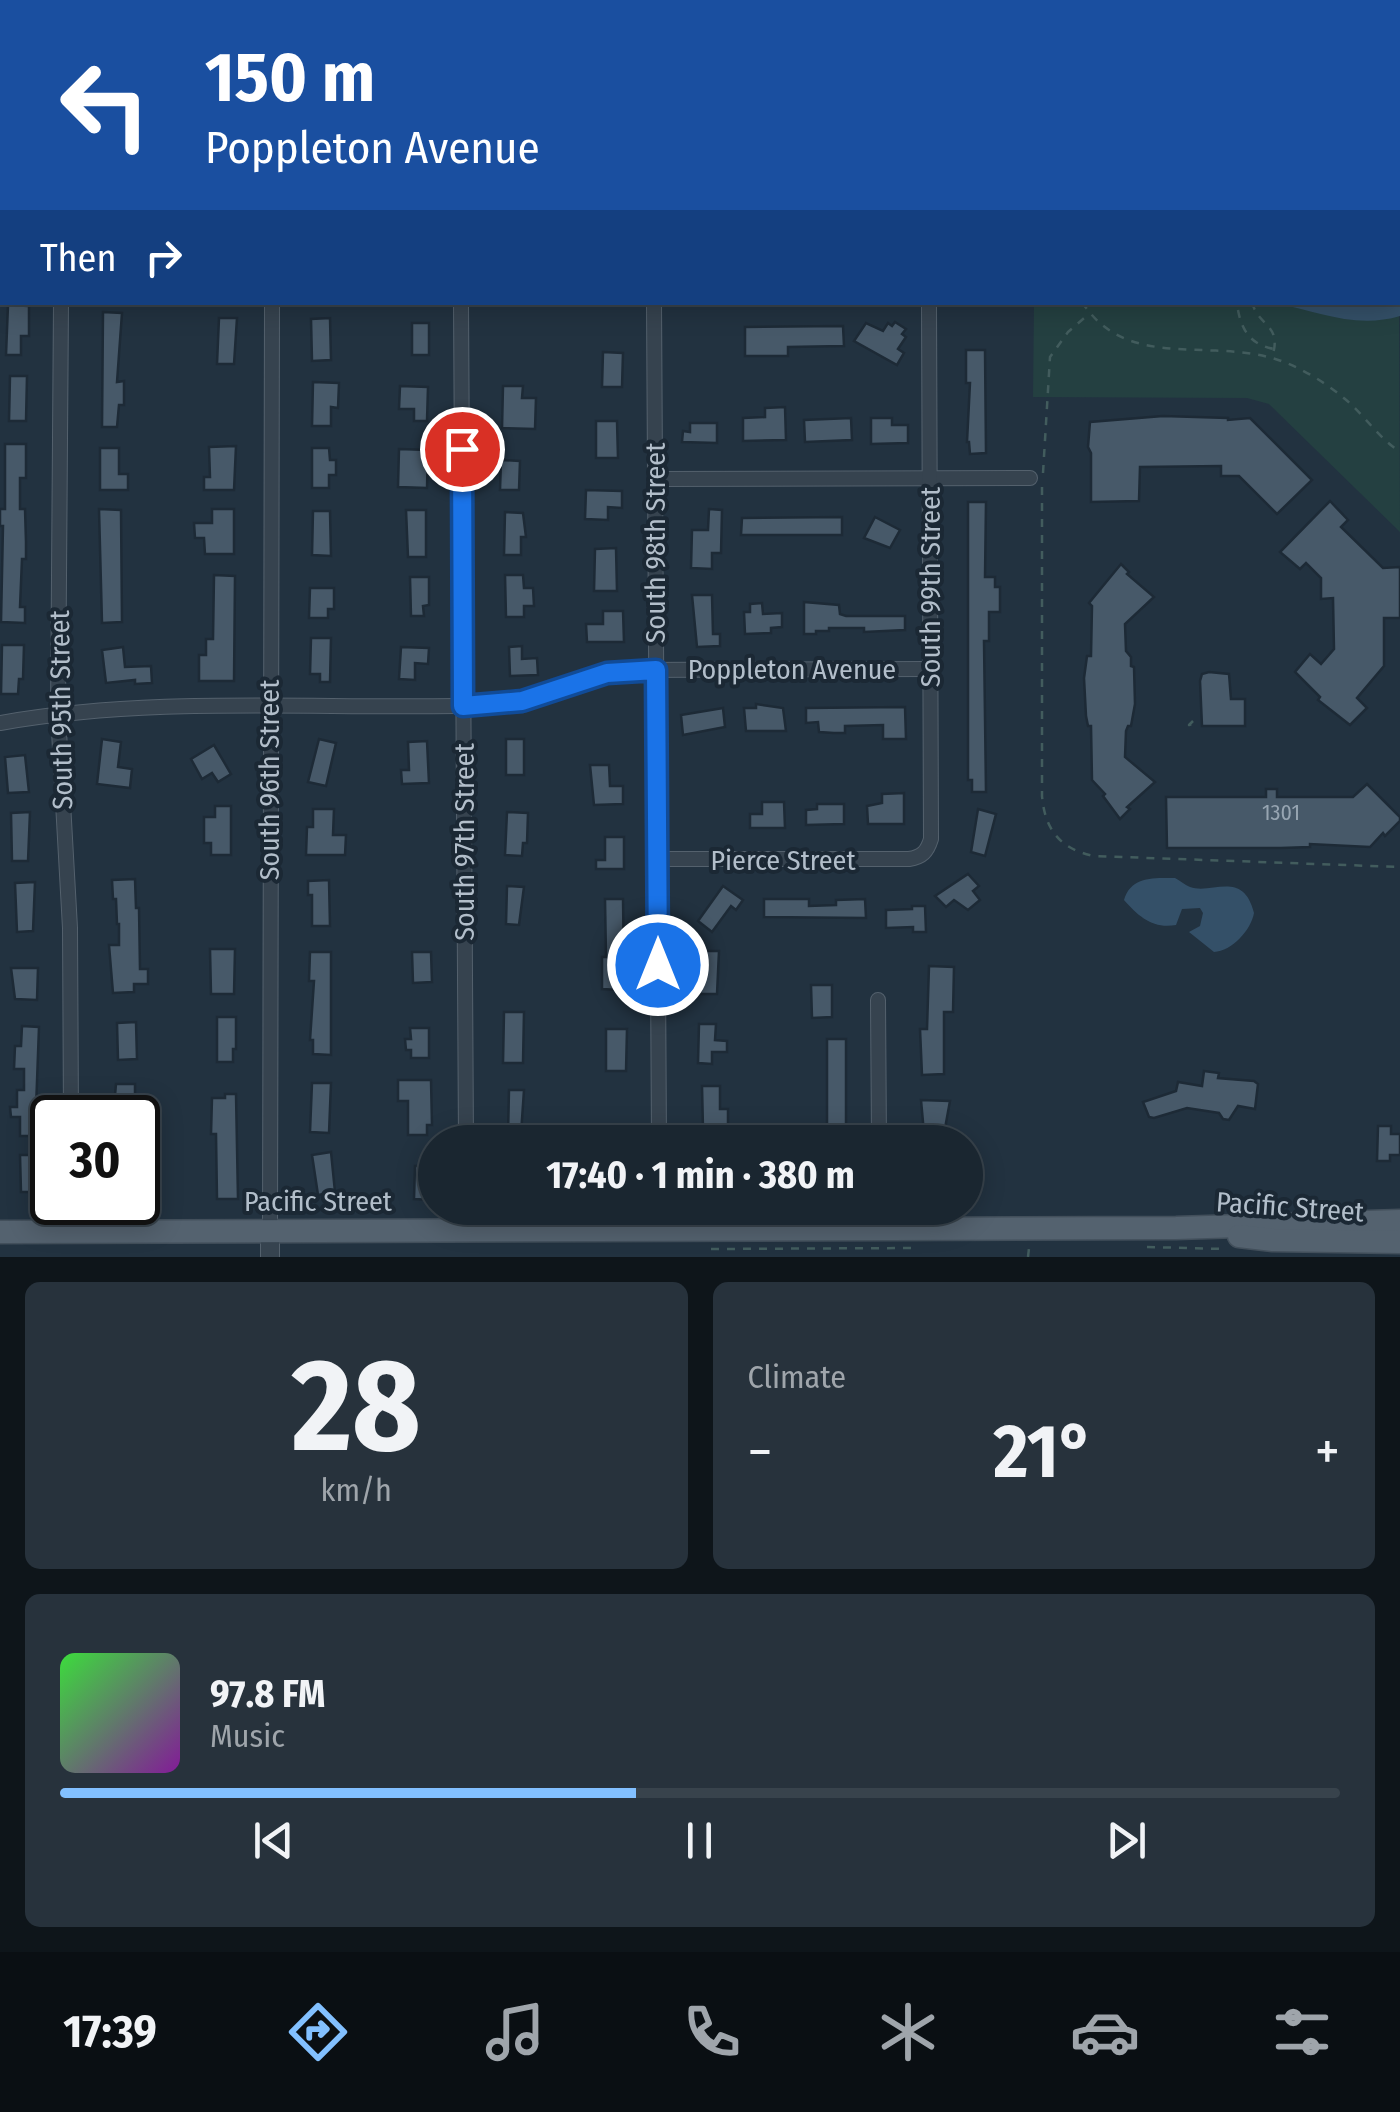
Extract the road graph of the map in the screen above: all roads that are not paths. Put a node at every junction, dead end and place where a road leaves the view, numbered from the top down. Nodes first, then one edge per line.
1 (62, 305) edge
2 (272, 305) edge
3 (461, 305) edge
4 (654, 305) edge
5 (929, 305) edge
6 (1030, 478) dead end
7 (655, 479) junction
8 (930, 479) junction
9 (931, 669) junction
10 (656, 670) junction
11 (269, 706) junction
12 (463, 706) junction
13 (58, 713) junction
14 (0, 723) edge
15 (657, 859) junction
16 (909, 859) joint
17 (878, 1000) dead end
18 (71, 1095) edge
19 (466, 1125) edge
20 (659, 1125) edge
21 (880, 1125) edge
22 (1400, 1220) edge
23 (983, 1221) edge
24 (418, 1222) edge
25 (71, 1225) edge
26 (1176, 1228) junction
27 (71, 1231) junction
28 (0, 1232) edge
29 (270, 1232) junction
30 (1400, 1242) edge
31 (270, 1257) edge

1 - 13 street, South 95th Street
2 - 11 street, South 96th Street
3 - 12 street, South 97th Street
4 - 7 street, South 98th Street
5 - 8 street, South 99th Street
6 - 8 street
7 - 8 street
7 - 10 street, South 98th Street
8 - 9 street, South 99th Street
9 - 10 street, Poppleton Avenue
9 - 16 street, South 99th Street
10 - 12 street, Poppleton Avenue
10 - 15 street, South 98th Street
11 - 12 street, Poppleton Avenue
11 - 13 street, Poppleton Avenue
11 - 29 street, South 96th Street
12 - 19 street, South 97th Street
13 - 14 street, Poppleton Avenue
13 - 18 street, South 95th Street
15 - 16 street, Pierce Street
15 - 20 street, South 98th Street
17 - 21 street
22 - 26 main road, Pacific Street
23 - 26 main road, Pacific Street
24 - 29 main road, Pacific Street
25 - 27 street
26 - 30 main road, Pacific Street
27 - 28 main road, Pacific Street
27 - 29 main road, Pacific Street
29 - 31 street, South 96th Street

